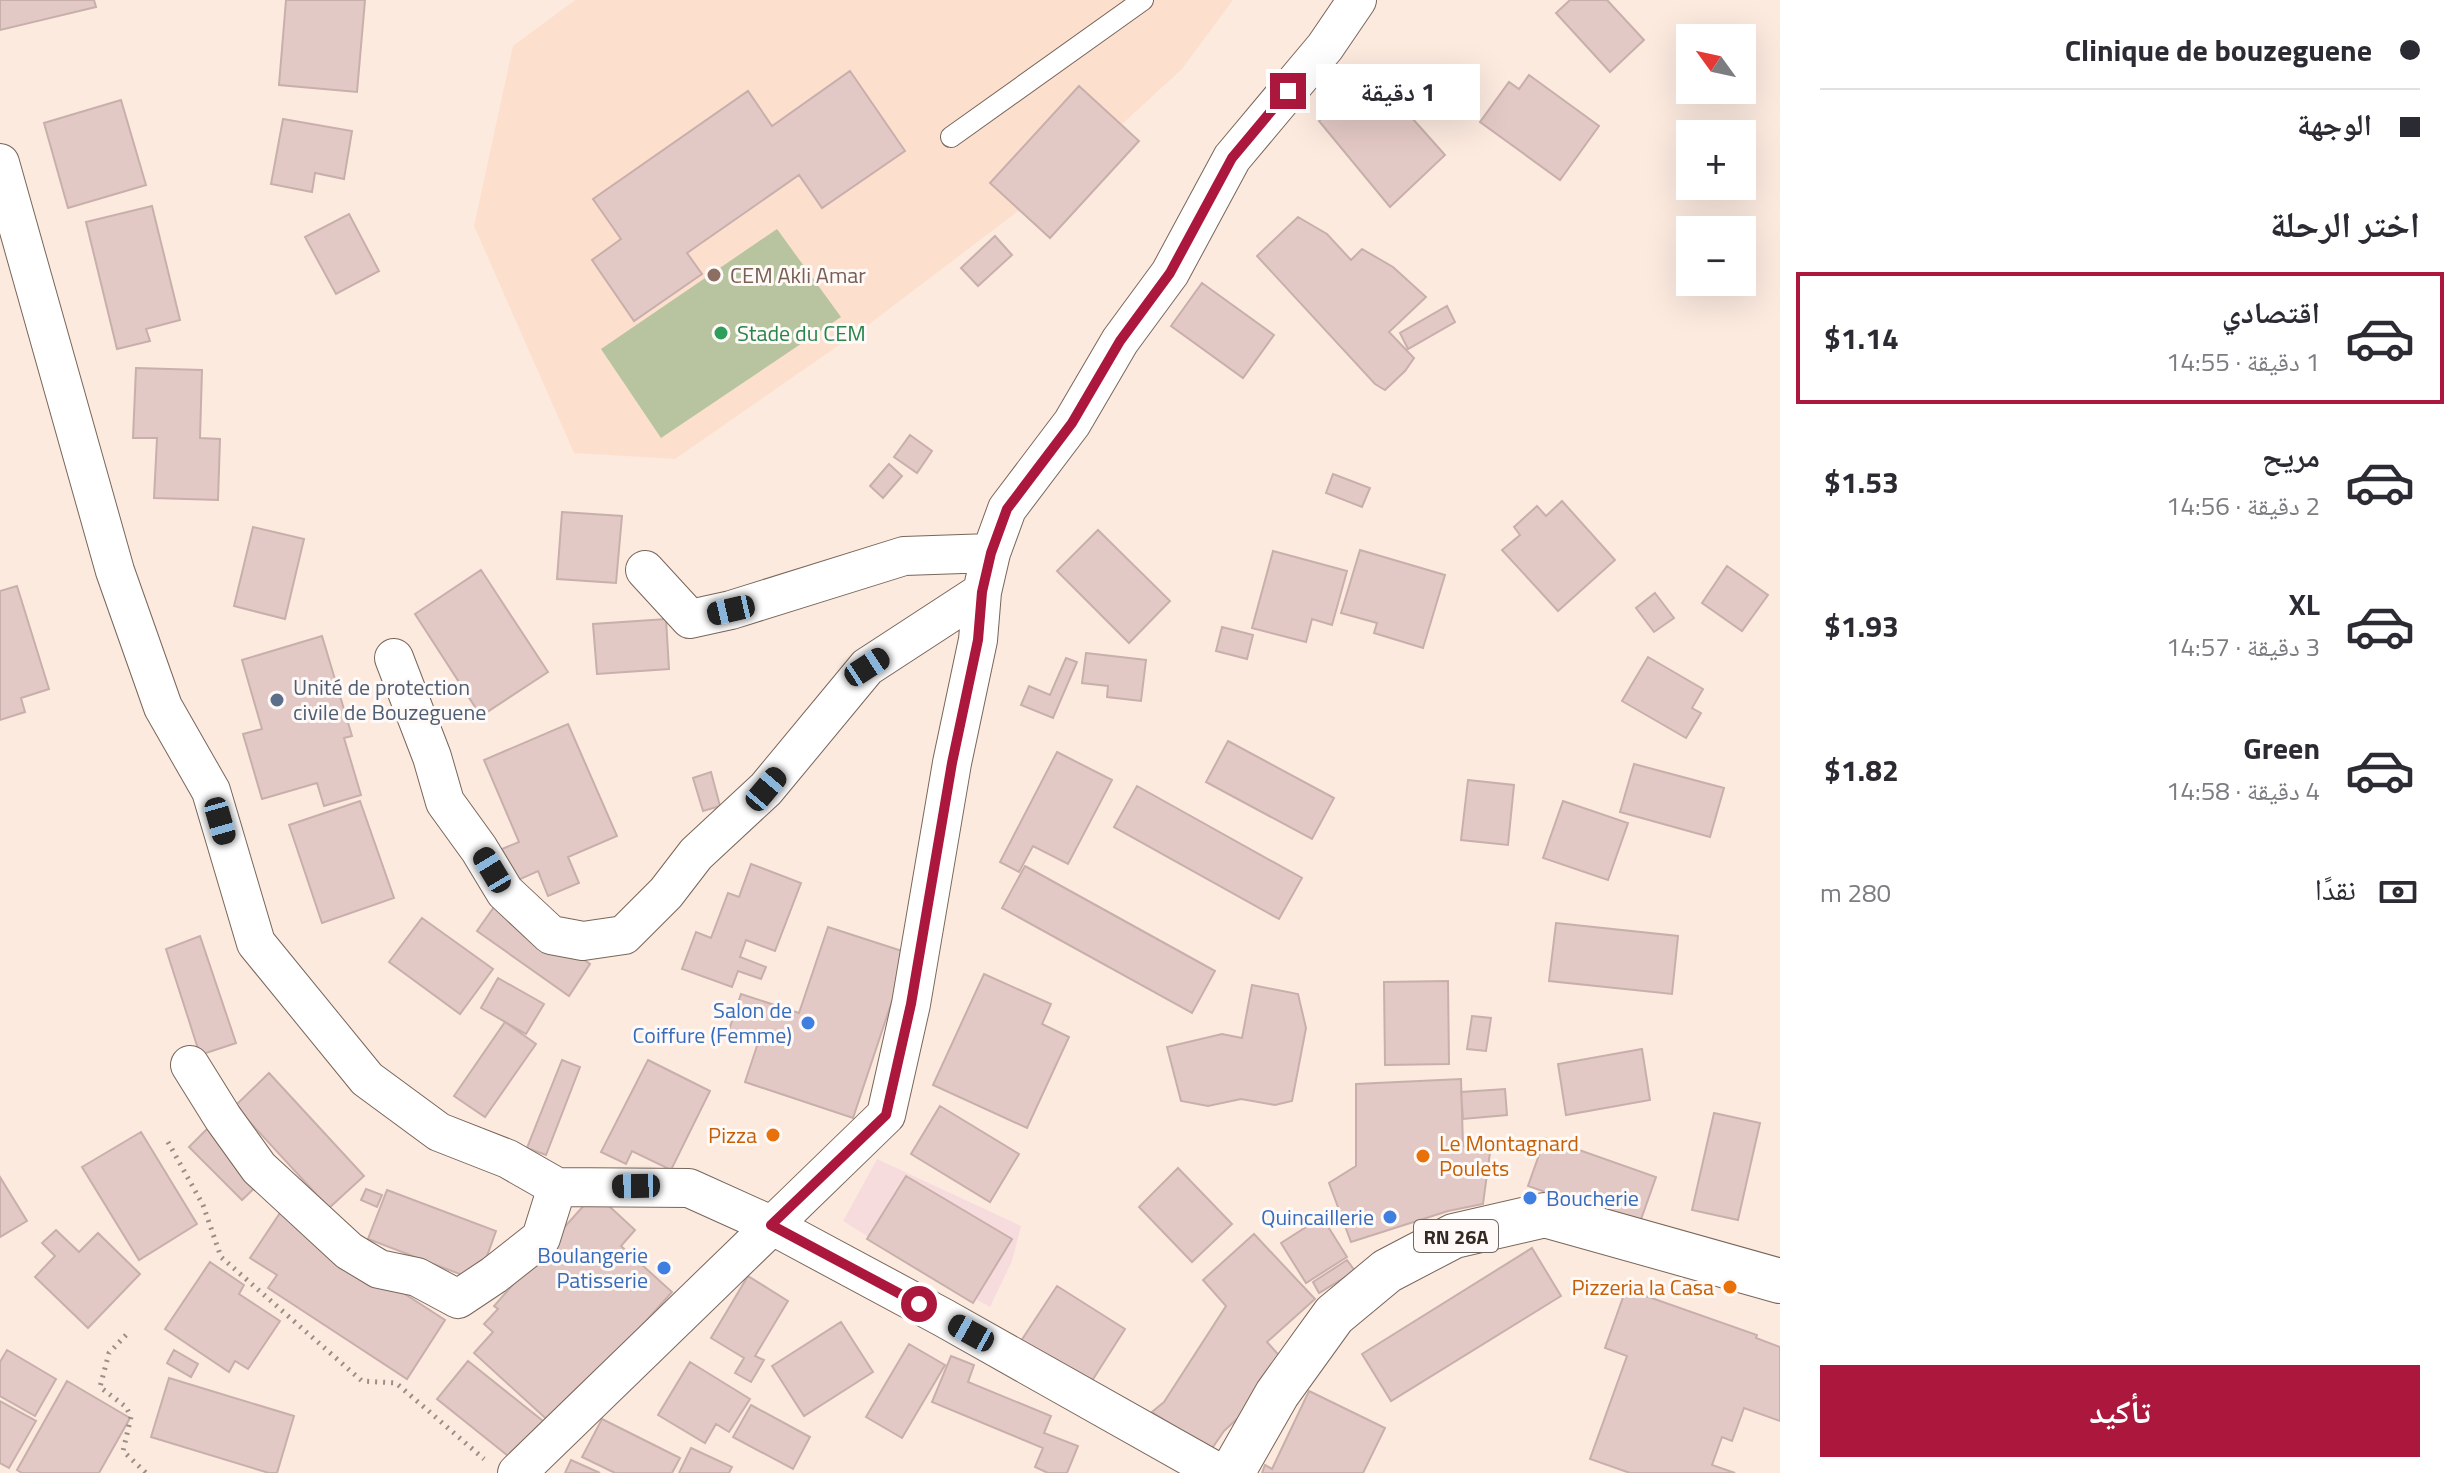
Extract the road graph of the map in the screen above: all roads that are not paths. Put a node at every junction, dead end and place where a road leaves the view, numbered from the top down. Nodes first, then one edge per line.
1 (1143, 0) edge
2 (1357, 0) edge
3 (951, 137) dead end
4 (0, 163) edge
5 (991, 553) junction
6 (645, 570) dead end
7 (982, 592) junction
8 (394, 658) dead end
9 (190, 1065) dead end
10 (557, 1187) junction
11 (771, 1225) junction
12 (1780, 1281) edge
13 (503, 1468) edge
14 (1219, 1473) edge
15 (1232, 1473) edge

1 - 3 lane
2 - 5 street
4 - 10 street
5 - 6 street
5 - 7 street
7 - 8 street
7 - 11 street
9 - 10 street
10 - 11 street
11 - 13 street
11 - 14 street
12 - 15 main road, RN 26A

